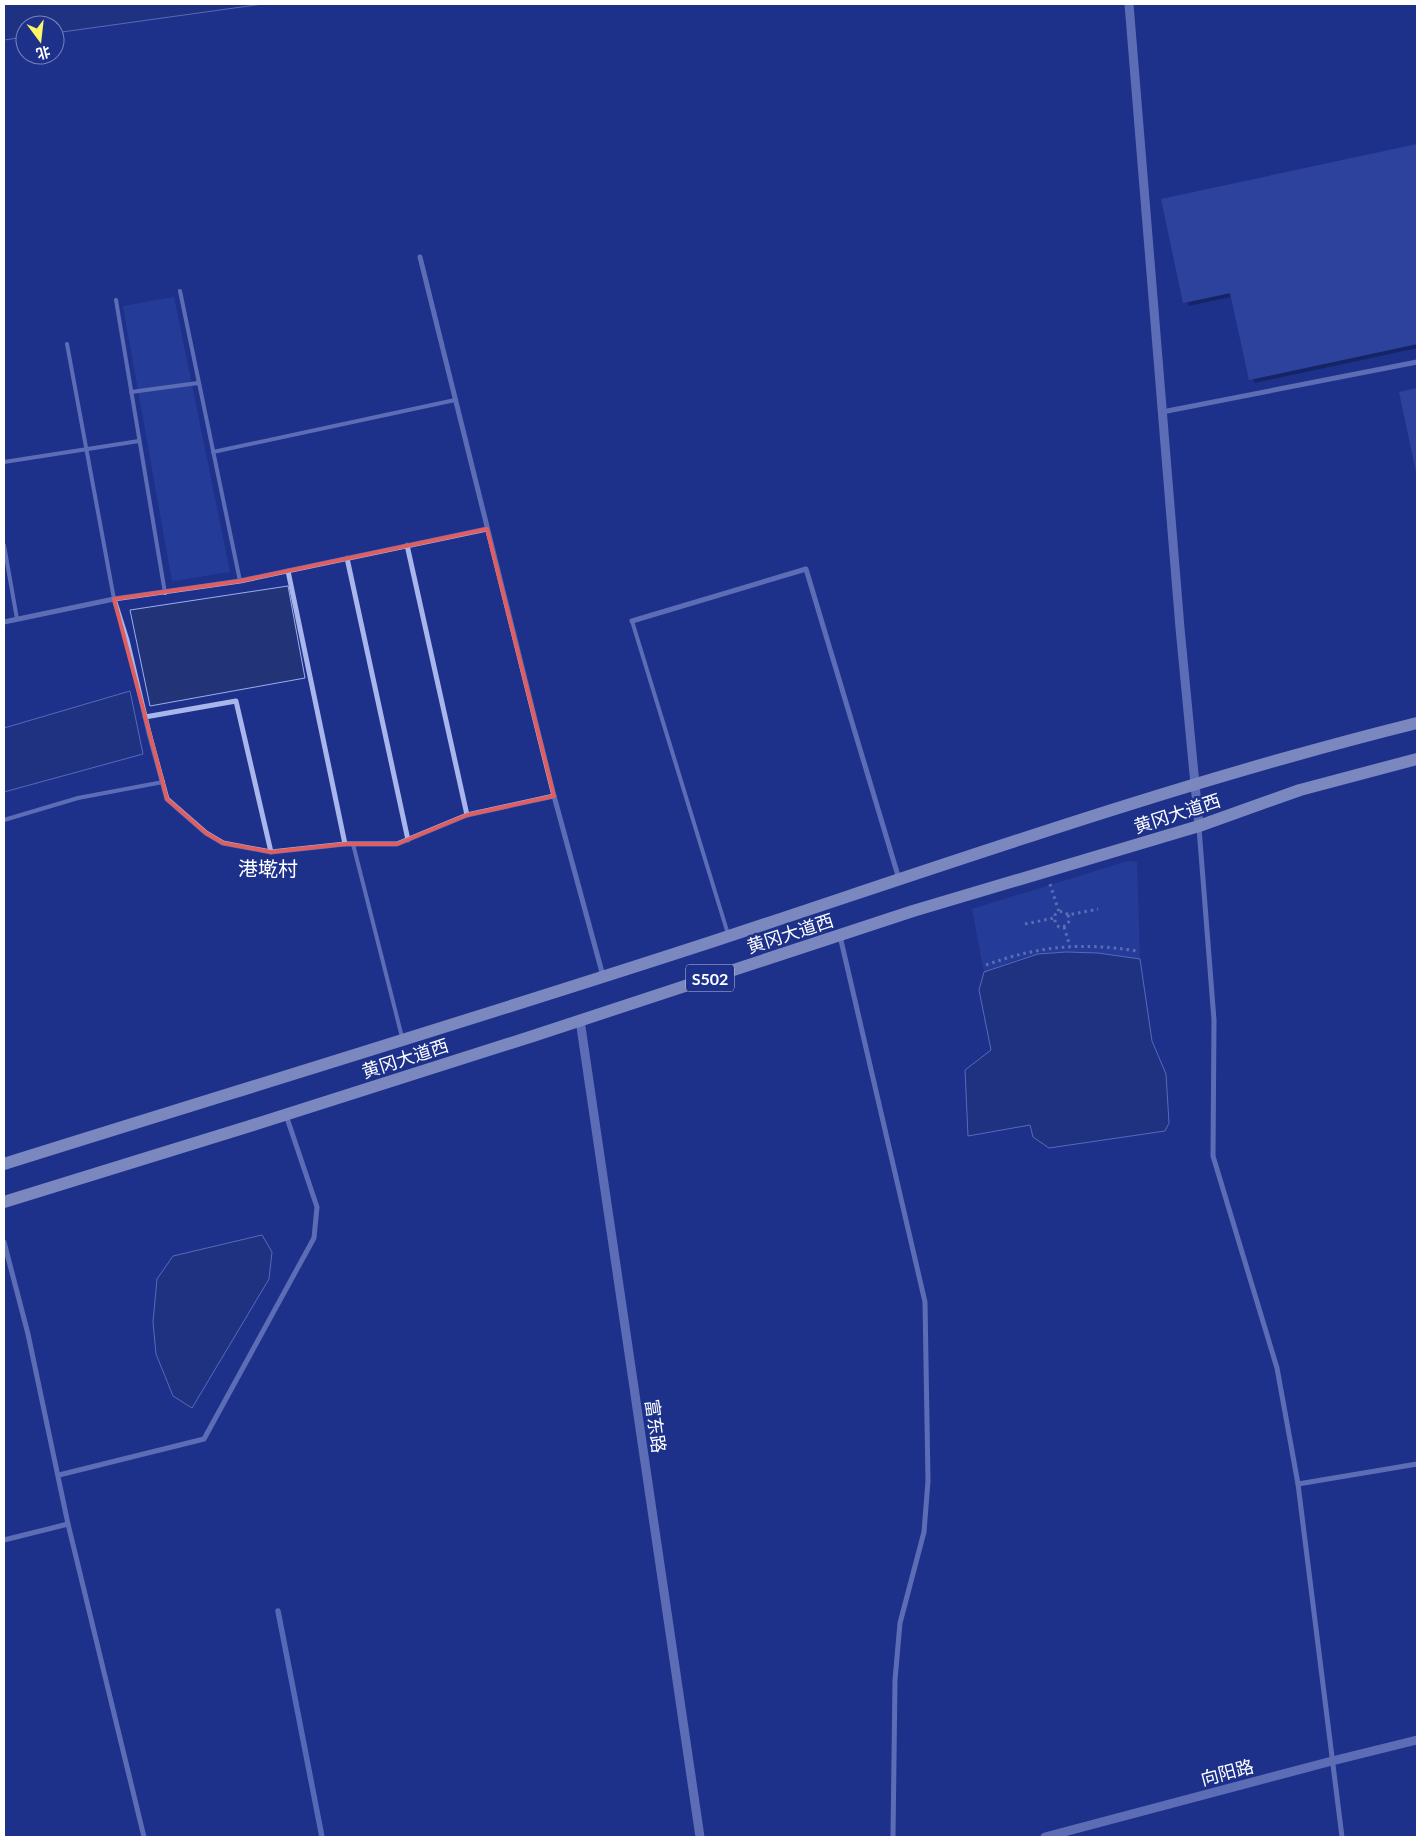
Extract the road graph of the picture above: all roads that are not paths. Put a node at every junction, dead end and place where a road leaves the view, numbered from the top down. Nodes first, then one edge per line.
1 (1129, 4) edge
2 (420, 257) dead end
3 (180, 291) dead end
4 (116, 300) dead end
5 (67, 344) dead end
6 (1417, 362) edge
7 (198, 382) junction
8 (131, 392) junction
9 (455, 400) junction
10 (1162, 412) junction
11 (139, 441) junction
12 (213, 452) junction
13 (4, 462) edge
14 (487, 529) junction
15 (4, 545) edge
16 (407, 545) junction
17 (347, 558) junction
18 (288, 570) junction
19 (240, 581) junction
20 (165, 593) junction
21 (114, 600) junction
22 (17, 619) junction
23 (632, 621) joint
24 (4, 622) edge
25 (145, 717) junction
26 (1417, 723) edge
27 (1417, 759) edge
28 (163, 782) junction
29 (1196, 785) junction
30 (554, 796) junction
31 (467, 815) junction
32 (4, 820) edge
33 (1199, 826) junction
34 (408, 840) junction
35 (345, 844) junction
36 (354, 844) junction
37 (271, 852) junction
38 (899, 880) junction
39 (840, 935) junction
40 (728, 936) junction
41 (604, 976) junction
42 (580, 1020) junction
43 (402, 1039) junction
44 (286, 1115) junction
45 (4, 1164) edge
46 (4, 1202) edge
47 (4, 1242) edge
48 (1417, 1464) edge
49 (59, 1475) junction
50 (1298, 1484) junction
51 (68, 1524) junction
52 (4, 1540) edge
53 (1417, 1740) edge
54 (1332, 1761) junction
55 (144, 1837) edge
56 (700, 1837) edge
57 (893, 1837) edge
58 (1045, 1837) edge
59 (1342, 1837) edge

1 - 10 street
2 - 9 street
3 - 7 lane
4 - 8 lane
5 - 21 lane
6 - 10 street
7 - 8 lane
7 - 12 lane
8 - 11 lane
9 - 12 lane
9 - 14 street
10 - 29 street
11 - 13 lane
11 - 20 lane
12 - 19 lane
14 - 16 street
14 - 30 street
15 - 22 lane
16 - 17 street
16 - 31 street
17 - 18 street
17 - 34 street
18 - 19 street
18 - 35 street
19 - 20 street
20 - 21 street
21 - 22 street
21 - 25 street
22 - 24 street
23 - 38 street
23 - 40 lane
25 - 28 street
25 - 37 street
26 - 29 main road, 黄冈大道西 / S502
27 - 33 main road, 黄冈大道西 / S502
28 - 32 lane
28 - 37 street
29 - 33 street
29 - 38 main road, 黄冈大道西 / S502
30 - 31 street
30 - 41 street
31 - 34 street
33 - 39 main road, 黄冈大道西 / S502
33 - 50 street
34 - 36 street
35 - 36 street
35 - 37 street
36 - 43 lane
38 - 40 main road, 黄冈大道西 / S502
39 - 42 main road, 黄冈大道西 / S502
39 - 57 street
40 - 41 main road, 黄冈大道西 / S502
41 - 43 main road, 黄冈大道西 / S502
42 - 44 main road, 黄冈大道西 / S502
42 - 56 street, 富东路
43 - 45 main road, 黄冈大道西 / S502
44 - 46 main road, 黄冈大道西 / S502
44 - 49 street
47 - 49 street
48 - 50 street
49 - 51 street
50 - 54 street
51 - 52 street
51 - 55 street
53 - 54 street, 向阳路
54 - 58 street, 向阳路
54 - 59 street

